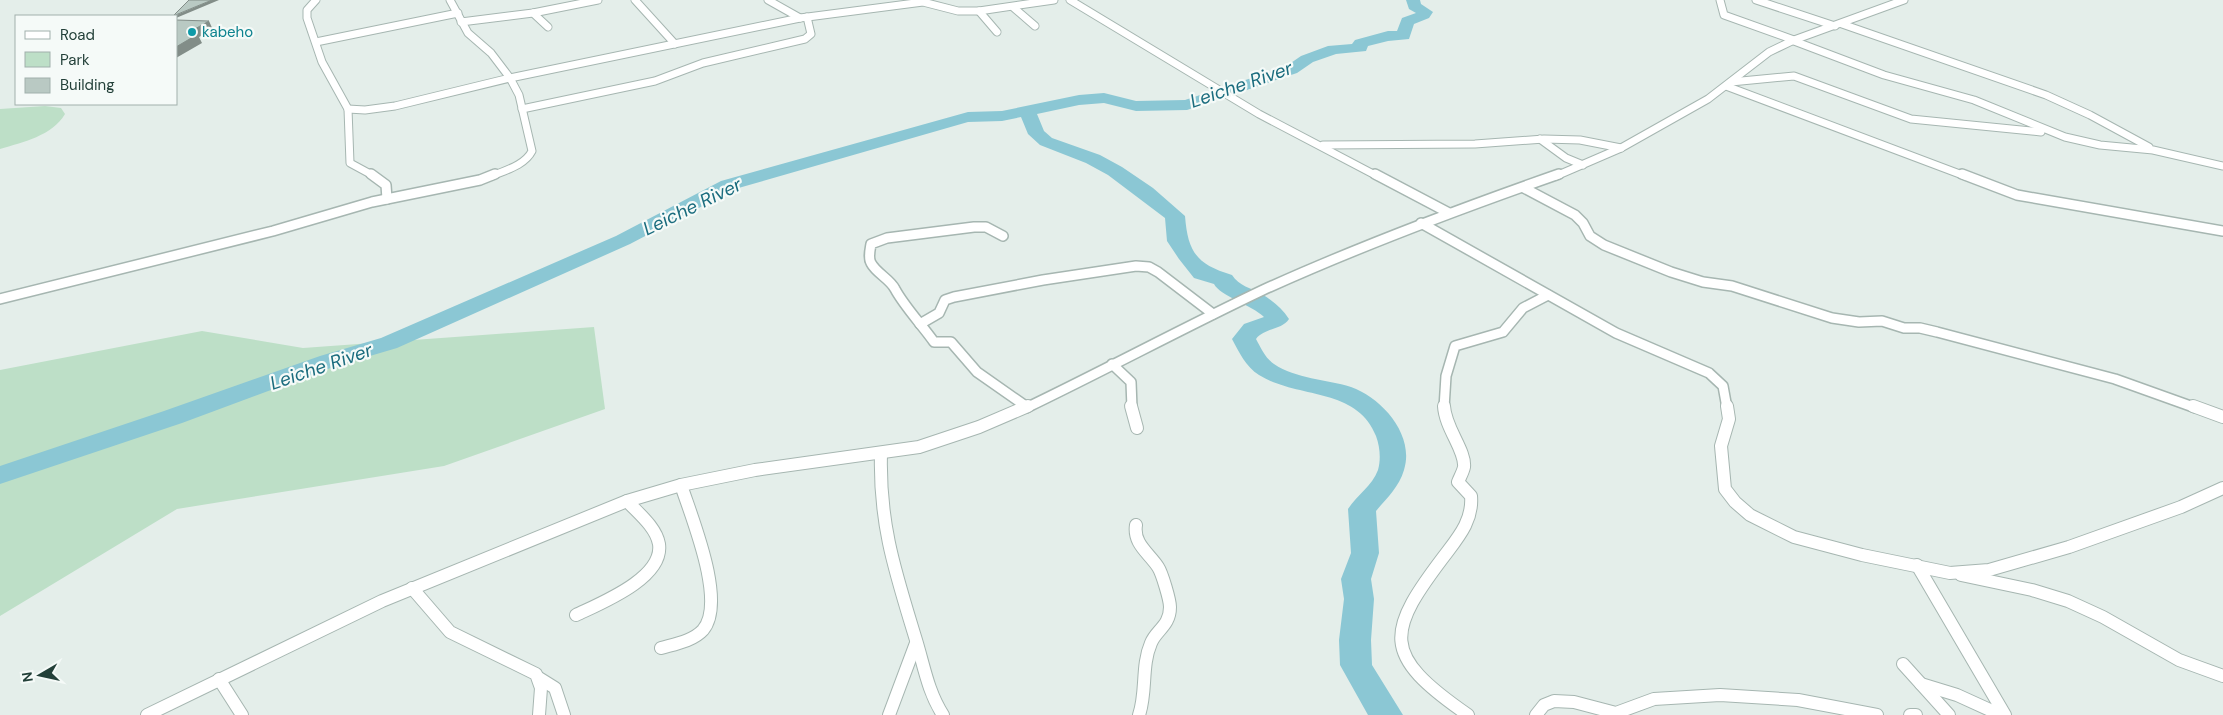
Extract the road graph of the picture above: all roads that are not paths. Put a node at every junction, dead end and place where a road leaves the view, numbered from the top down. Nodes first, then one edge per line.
1 (316, 0) edge
2 (450, 0) edge
3 (598, 0) edge
4 (635, 0) edge
5 (768, 0) edge
6 (1054, 0) edge
7 (1070, 0) edge
8 (1720, 0) edge
9 (1756, 0) edge
10 (1904, 0) edge
11 (1013, 7) junction
12 (979, 11) junction
13 (458, 13) junction
14 (534, 13) junction
15 (804, 17) junction
16 (461, 22) junction
17 (1838, 25) junction
18 (1035, 26) dead end
19 (548, 27) dead end
20 (997, 32) dead end
21 (1794, 41) junction
22 (316, 42) junction
23 (675, 44) junction
24 (510, 78) junction
25 (1728, 84) junction
26 (348, 109) junction
27 (522, 109) junction
28 (2054, 133) junction
29 (1540, 139) junction
30 (1320, 145) junction
31 (1621, 148) junction
32 (2153, 150) junction
33 (1583, 165) junction
34 (2223, 166) edge
35 (1524, 188) junction
36 (387, 198) junction
37 (1449, 213) junction
38 (1421, 223) junction
39 (2223, 231) edge
40 (1003, 236) dead end
41 (1548, 295) junction
42 (0, 299) edge
43 (1213, 314) junction
44 (920, 324) junction
45 (1112, 364) junction
46 (1028, 407) junction
47 (2223, 417) edge
48 (1137, 428) dead end
49 (881, 454) junction
50 (681, 485) junction
51 (2223, 488) edge
52 (627, 502) junction
53 (1136, 525) dead end
54 (1917, 565) junction
55 (1950, 573) junction
56 (412, 588) junction
57 (576, 615) dead end
58 (916, 643) junction
59 (661, 648) dead end
60 (1903, 664) dead end
61 (2223, 676) edge
62 (539, 678) junction
63 (219, 679) junction
64 (1921, 684) junction
65 (147, 715) edge
66 (242, 715) edge
67 (539, 715) edge
68 (564, 715) edge
69 (889, 715) edge
70 (943, 715) edge
71 (1140, 715) edge
72 (1468, 715) edge
73 (1536, 715) edge
74 (1877, 715) edge
75 (1910, 715) edge
76 (1916, 715) edge
77 (1949, 715) edge
78 (2000, 715) edge
79 (2005, 715) edge

1 - 22 street
2 - 13 street
3 - 14 street
4 - 23 street
5 - 15 street
6 - 11 street
7 - 30 street
8 - 21 street
9 - 17 street
10 - 17 street
11 - 12 street
11 - 18 street
12 - 15 street
12 - 20 street
13 - 16 street
13 - 22 street
14 - 16 street
14 - 19 street
15 - 23 street
15 - 27 street
16 - 24 street
17 - 21 street
17 - 32 street
21 - 25 street
21 - 28 street
22 - 26 street
23 - 24 street
24 - 26 street
24 - 27 street
25 - 28 street
25 - 31 street
25 - 39 street
26 - 36 street
27 - 36 street
28 - 32 street
29 - 30 street
29 - 31 street
29 - 33 street
30 - 37 street
31 - 33 street
32 - 34 street
33 - 35 street
35 - 37 street
35 - 47 street
36 - 42 street
37 - 38 street
38 - 41 street
38 - 43 street
40 - 44 street
41 - 54 street
41 - 72 street
43 - 44 street
43 - 45 street
44 - 46 street
45 - 46 street
45 - 48 street
46 - 49 street
49 - 50 street
49 - 58 street
50 - 52 street
50 - 59 street
51 - 55 street
52 - 56 street
52 - 57 street
53 - 71 street
54 - 55 street
54 - 79 street
55 - 61 street
56 - 62 street
56 - 63 street
58 - 69 street
58 - 70 street
60 - 64 street
62 - 67 street
62 - 68 street
63 - 65 street
63 - 66 street
64 - 77 street
64 - 78 street
73 - 74 street
75 - 76 street

